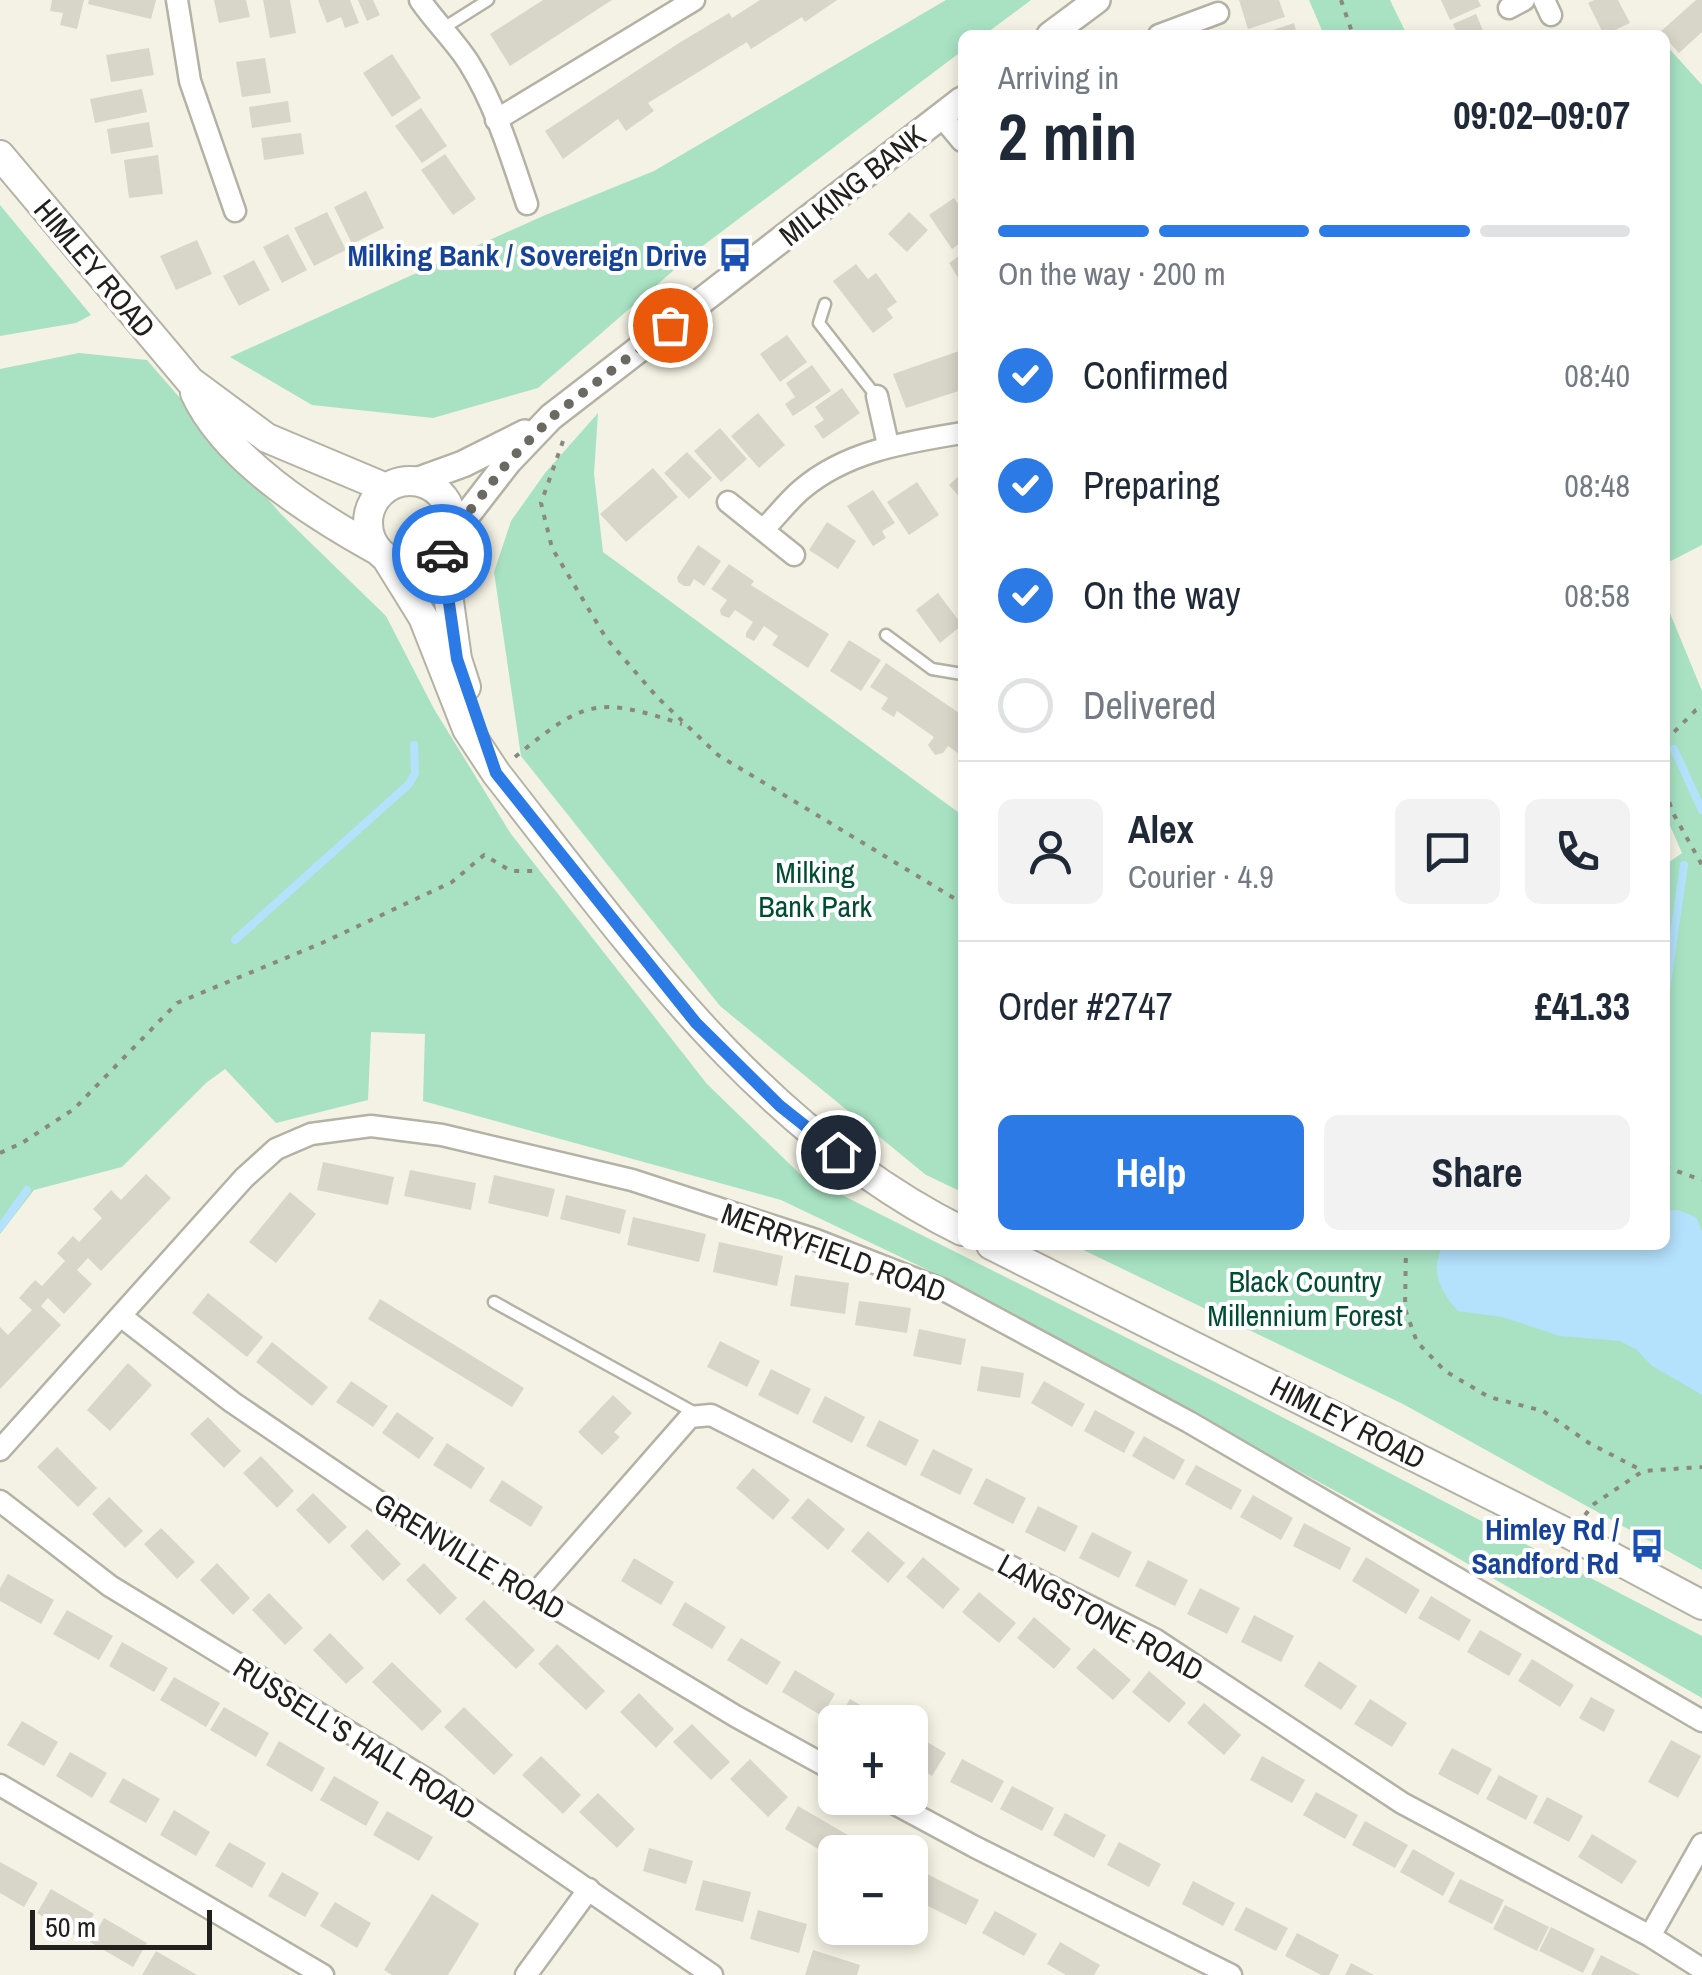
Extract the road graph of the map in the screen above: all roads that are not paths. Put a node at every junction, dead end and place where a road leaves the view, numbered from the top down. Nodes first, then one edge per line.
1 (176, 0) edge
2 (420, 0) edge
3 (488, 0) edge
4 (694, 0) edge
5 (1097, 0) edge
6 (1218, 13) dead end
7 (441, 30) junction
8 (1057, 30) edge
9 (1190, 30) edge
10 (958, 103) edge
11 (941, 116) junction
12 (496, 120) junction
13 (958, 135) edge
14 (0, 155) edge
15 (527, 204) dead end
16 (235, 211) dead end
17 (826, 304) dead end
18 (190, 381) junction
19 (877, 396) joint
20 (552, 417) junction
21 (958, 434) edge
22 (888, 445) junction
23 (416, 481) junction
24 (386, 488) junction
25 (728, 502) dead end
26 (763, 530) junction
27 (446, 544) junction
28 (382, 554) junction
29 (794, 555) dead end
30 (886, 635) dead end
31 (958, 673) edge
32 (496, 773) junction
33 (958, 1229) edge
34 (1001, 1250) edge
35 (494, 1302) dead end
36 (122, 1317) junction
37 (700, 1416) junction
38 (0, 1450) edge
39 (0, 1501) edge
40 (534, 1596) junction
41 (1702, 1605) edge
42 (1702, 1721) edge
43 (818, 1762) edge
44 (0, 1785) edge
45 (917, 1815) edge
46 (1702, 1844) edge
47 (589, 1888) junction
48 (1650, 1936) junction
49 (1702, 1969) edge
50 (323, 1975) edge
51 (526, 1975) edge
52 (712, 1975) edge
53 (1231, 1975) edge

1 - 16 street
2 - 7 street
3 - 7 lane
4 - 12 street
5 - 8 street
6 - 9 street
7 - 12 street
10 - 11 street, MILKING BANK
11 - 13 street
11 - 20 street, MILKING BANK
12 - 15 street
14 - 18 main road, HIMLEY ROAD
17 - 19 lane
18 - 24 main road, HIMLEY ROAD
18 - 28 main road, HIMLEY ROAD
19 - 22 street
20 - 23 street, MILKING BANK
20 - 27 street, MILKING BANK
21 - 22 street
22 - 26 street
23 - 24 main road
23 - 27 main road
24 - 28 main road
25 - 26 street
26 - 29 street
27 - 28 main road
27 - 32 main road, HIMLEY ROAD
28 - 32 main road, HIMLEY ROAD
30 - 31 lane
32 - 33 main road, HIMLEY ROAD
34 - 41 main road, HIMLEY ROAD
35 - 37 lane
36 - 38 street, MERRYFIELD ROAD
36 - 40 street, GRENVILLE ROAD
36 - 42 street, MERRYFIELD ROAD
37 - 40 street
37 - 48 street, LANGSTONE ROAD
39 - 47 street, RUSSELL'S HALL ROAD
40 - 43 street, GRENVILLE ROAD
44 - 50 street
45 - 53 street
46 - 48 street
47 - 51 street
47 - 52 street, RUSSELL'S HALL ROAD
48 - 49 street, LANGSTONE ROAD

